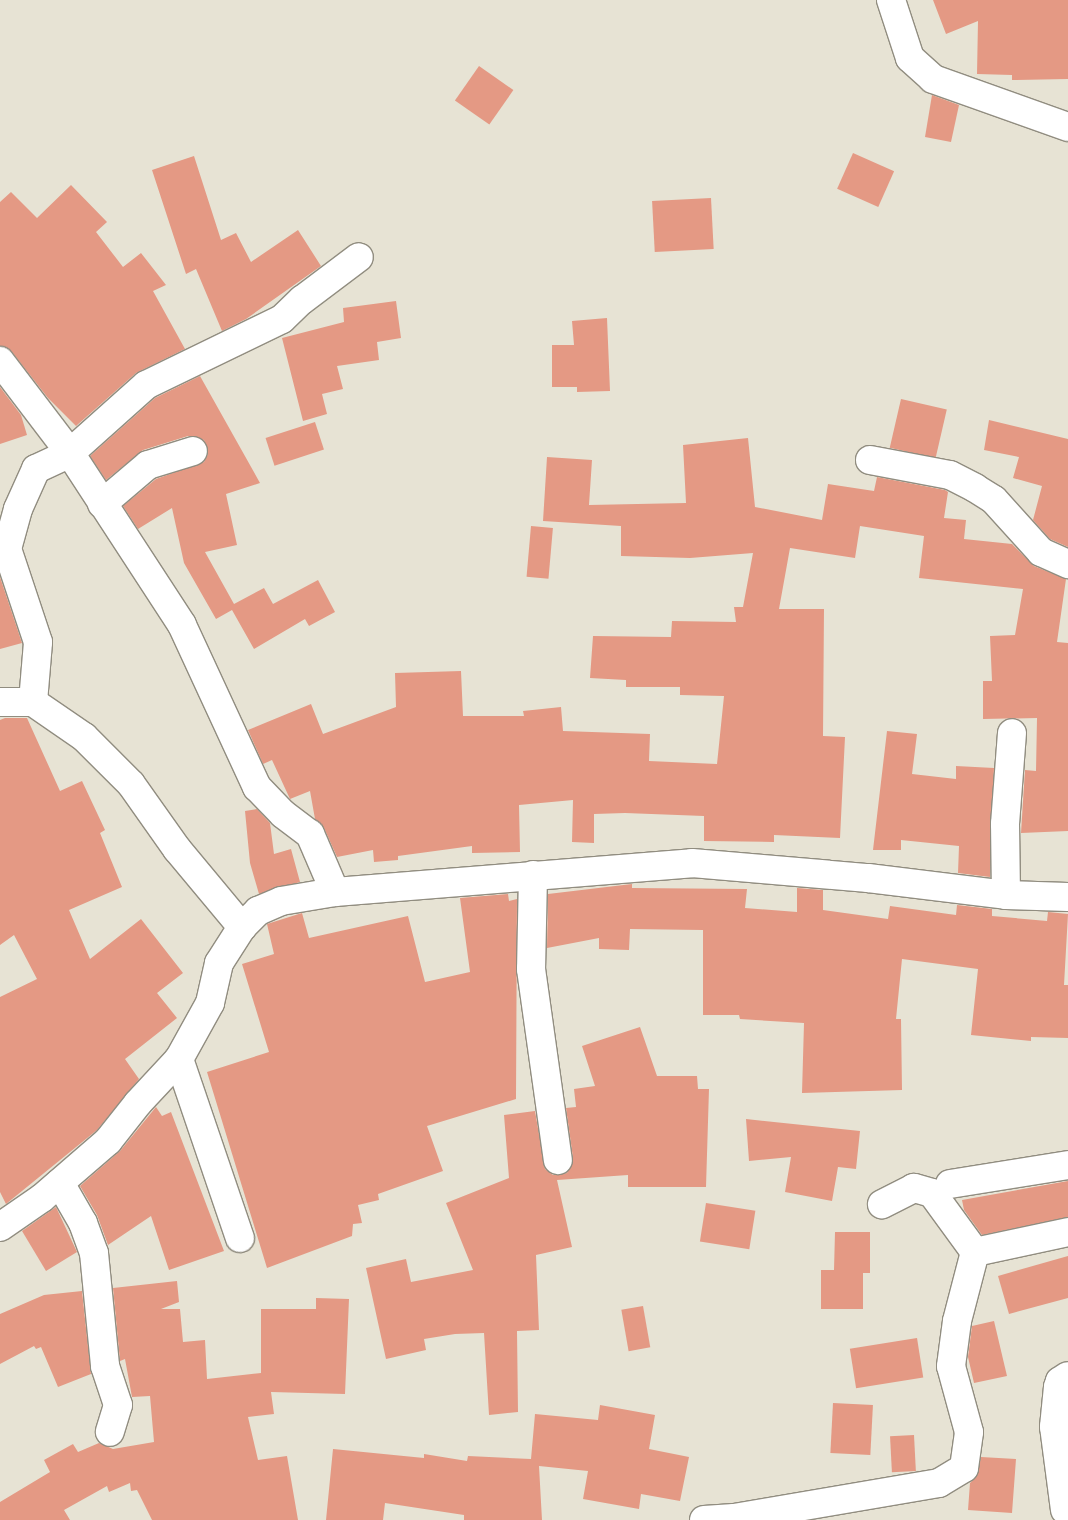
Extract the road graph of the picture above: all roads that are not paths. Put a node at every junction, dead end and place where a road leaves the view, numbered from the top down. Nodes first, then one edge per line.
1 (891, 0) edge
2 (1068, 128) edge
3 (359, 258) dead end
4 (0, 361) edge
5 (193, 451) dead end
6 (70, 453) junction
7 (870, 460) dead end
8 (102, 504) junction
9 (1068, 564) edge
10 (0, 702) edge
11 (33, 702) junction
12 (1012, 733) dead end
13 (533, 876) junction
14 (335, 892) junction
15 (1006, 895) junction
16 (1068, 897) edge
17 (242, 927) junction
18 (179, 1059) junction
19 (558, 1160) dead end
20 (1068, 1165) edge
21 (60, 1183) junction
22 (950, 1184) dead end
23 (882, 1204) dead end
24 (0, 1227) edge
25 (1068, 1232) edge
26 (240, 1238) dead end
27 (974, 1252) junction
28 (1068, 1376) edge
29 (110, 1432) dead end
30 (1066, 1510) dead end
31 (734, 1519) edge
32 (704, 1520) edge

1 - 2 street
3 - 6 street
4 - 6 street
5 - 8 street
6 - 8 street
6 - 11 street
7 - 9 street
8 - 14 street
10 - 11 street
11 - 17 street
12 - 15 street
13 - 14 street
13 - 15 street
13 - 19 street
14 - 17 street
15 - 16 street
17 - 18 street
18 - 21 street
18 - 26 street
20 - 22 street
21 - 24 street
21 - 29 street
23 - 27 street
25 - 27 street
27 - 31 street
28 - 30 street
31 - 32 street

